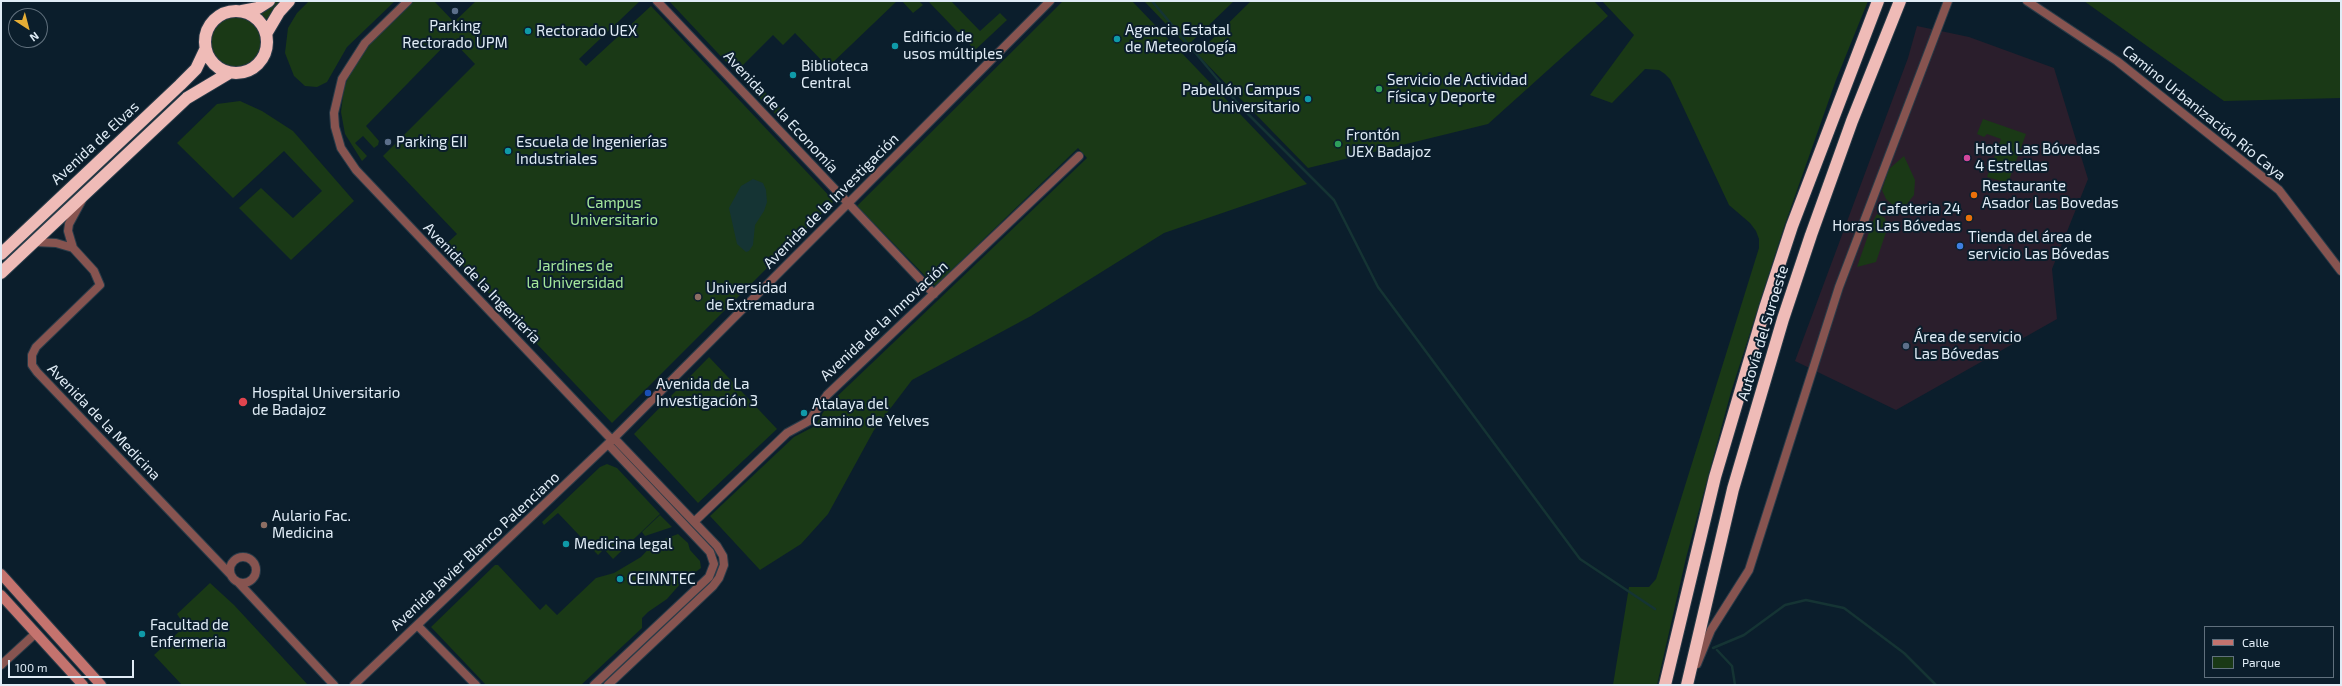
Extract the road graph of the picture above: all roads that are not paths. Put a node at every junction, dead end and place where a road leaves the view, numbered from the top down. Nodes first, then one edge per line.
1 (269, 1) edge
2 (289, 1) edge
3 (408, 1) edge
4 (657, 1) edge
5 (1050, 1) edge
6 (1878, 1) edge
7 (1900, 1) edge
8 (1948, 1) edge
9 (2027, 1) edge
10 (242, 11) junction
11 (266, 34) junction
12 (205, 50) junction
13 (229, 73) junction
14 (1079, 156) dead end
15 (88, 192) junction
16 (848, 204) junction
17 (34, 242) junction
18 (73, 248) junction
19 (1, 254) edge
20 (2341, 271) edge
21 (1, 273) edge
22 (934, 294) junction
23 (612, 441) junction
24 (694, 522) junction
25 (1, 574) edge
26 (230, 574) junction
27 (238, 582) junction
28 (1, 594) edge
29 (417, 625) junction
30 (36, 633) junction
31 (1, 665) edge
32 (83, 685) edge
33 (101, 685) edge
34 (334, 685) edge
35 (354, 685) edge
36 (476, 685) edge
37 (594, 685) edge
38 (608, 685) edge
39 (1665, 685) edge
40 (1688, 685) edge

1 - 10 highway
2 - 11 highway
3 - 23 street, Avenida de la Ingeniería
4 - 16 street, Avenida de la Economía
5 - 16 street, Avenida de la Investigación
6 - 39 highway, Autovía del Suroeste
7 - 40 highway, Autovía del Suroeste
8 - 40 street
9 - 20 street, Camino Urbanización Río Caya
10 - 11 highway
10 - 12 highway
11 - 13 highway
12 - 13 highway
12 - 19 highway, Avenida de Elvas
13 - 15 highway, Avenida de Elvas
14 - 22 street, Avenida de la Innovación
15 - 17 highway, Avenida de Elvas
15 - 18 street, Avenida de Elvas
16 - 22 street, Avenida de la Economía
16 - 23 street, Avenida de la Investigación
17 - 18 street
17 - 21 highway, Avenida de Elvas
18 - 26 street, Avenida de la Medicina
22 - 24 street, Avenida de la Innovación
23 - 24 street
23 - 29 street, Avenida Javier Blanco Palenciano
23 - 37 street
24 - 38 street
25 - 33 main road
26 - 27 street
26 - 27 street
27 - 34 street
28 - 30 main road
29 - 35 street, Avenida Javier Blanco Palenciano
29 - 36 street
30 - 31 street
30 - 32 main road

